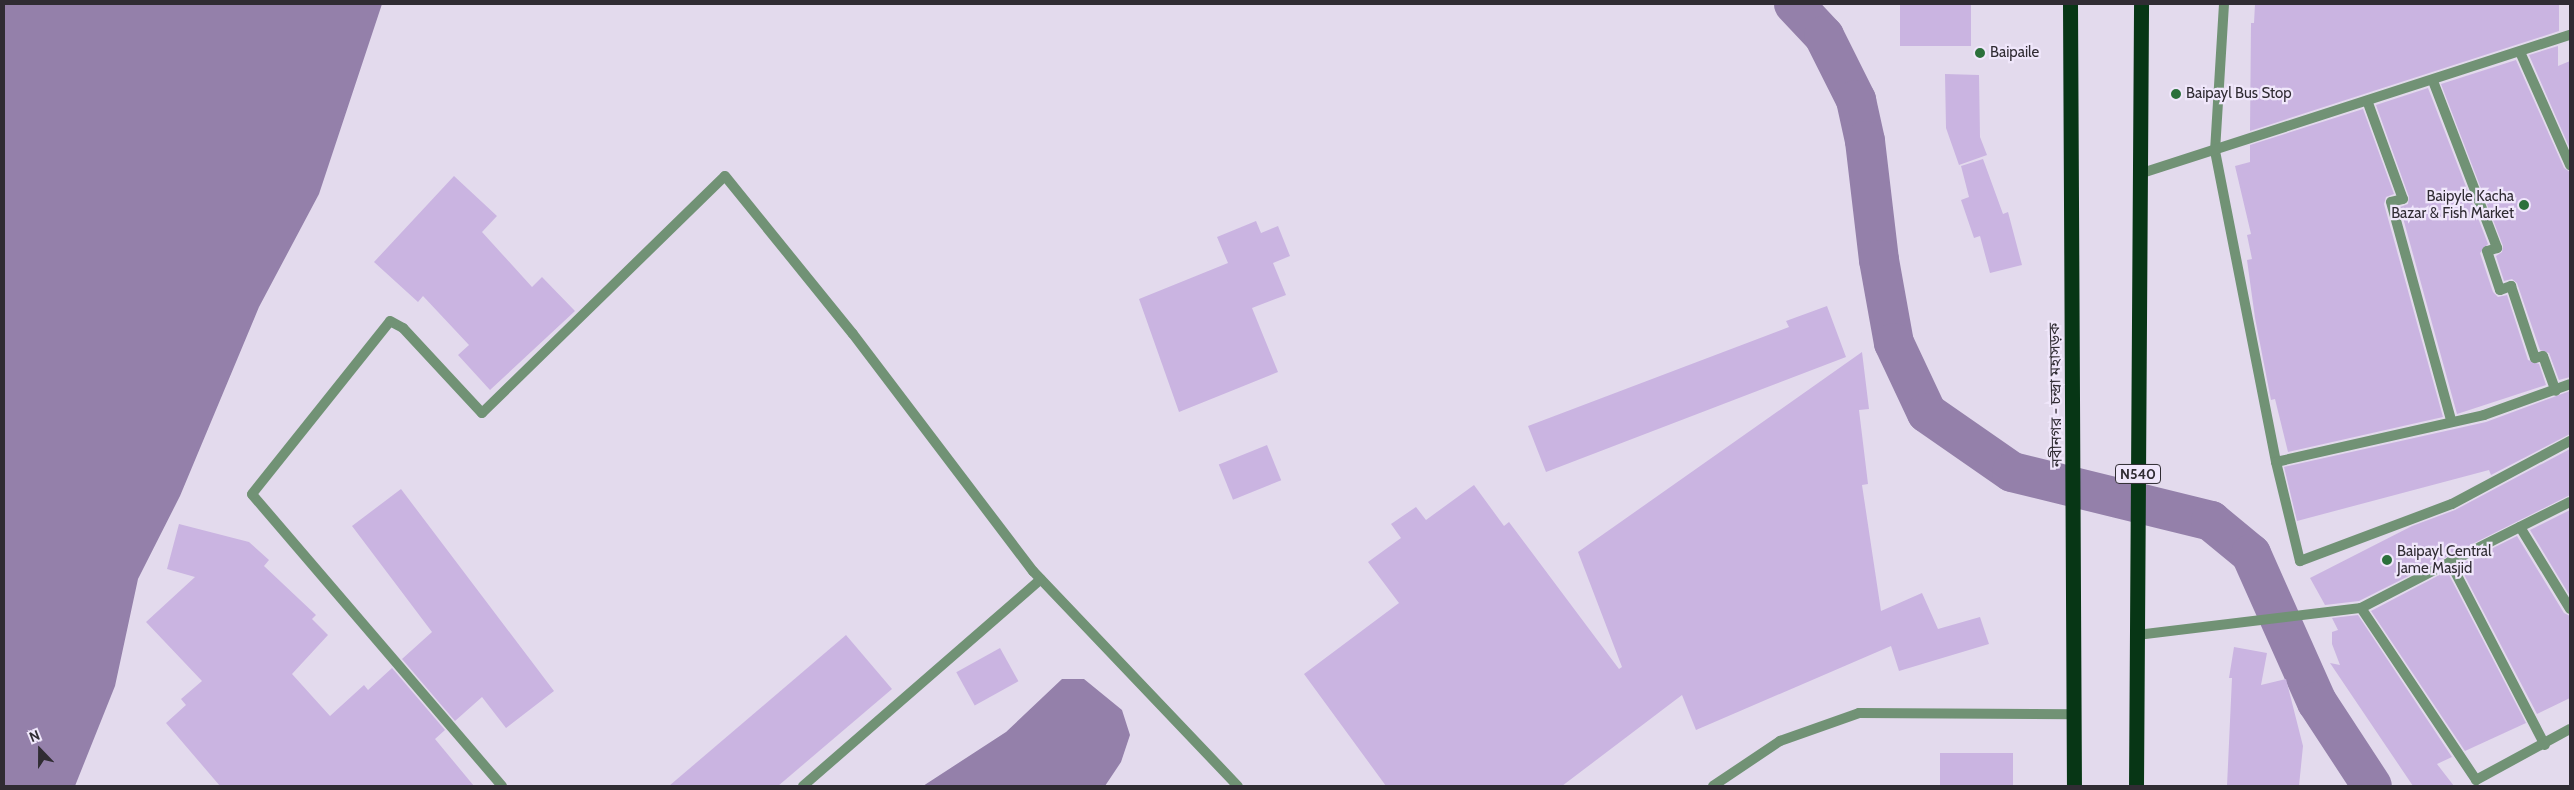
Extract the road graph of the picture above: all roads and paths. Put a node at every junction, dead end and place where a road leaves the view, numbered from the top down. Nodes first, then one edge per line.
1 (2070, 4) edge
2 (2141, 4) edge
3 (2224, 4) edge
4 (2570, 35) edge
5 (2520, 52) junction
6 (2433, 81) junction
7 (2368, 103) junction
8 (2215, 151) junction
9 (2570, 165) edge
10 (2140, 174) junction
11 (2570, 384) edge
12 (2556, 391) junction
13 (2451, 420) junction
14 (2570, 441) edge
15 (2276, 462) junction
16 (2570, 502) edge
17 (2520, 527) junction
18 (2450, 562) junction
19 (1040, 579) junction
20 (2361, 608) junction
21 (2570, 610) edge
22 (2137, 635) junction
23 (2074, 714) junction
24 (2570, 729) edge
25 (2545, 745) junction
26 (502, 786) edge
27 (803, 786) edge
28 (1238, 786) edge
29 (1713, 786) edge
30 (2074, 786) edge
31 (2136, 786) edge

1 - 23 highway, নবীনগর - চন্দ্রা মহাসড়ক
2 - 10 highway, N540
3 - 8 street
4 - 5 street
5 - 6 street
5 - 9 street
6 - 7 street
6 - 12 street
7 - 8 street
7 - 13 street
8 - 10 street
8 - 15 street
10 - 22 highway, N540
11 - 12 street
12 - 13 street
13 - 15 street
14 - 15 street
16 - 17 street
17 - 18 street
17 - 21 street
18 - 20 street
18 - 25 street
19 - 26 street
19 - 27 street
19 - 28 street
20 - 22 street
20 - 25 street
22 - 31 highway, N540
23 - 29 street
23 - 30 highway, নবীনগর - চন্দ্রা মহাসড়ক
24 - 25 street

